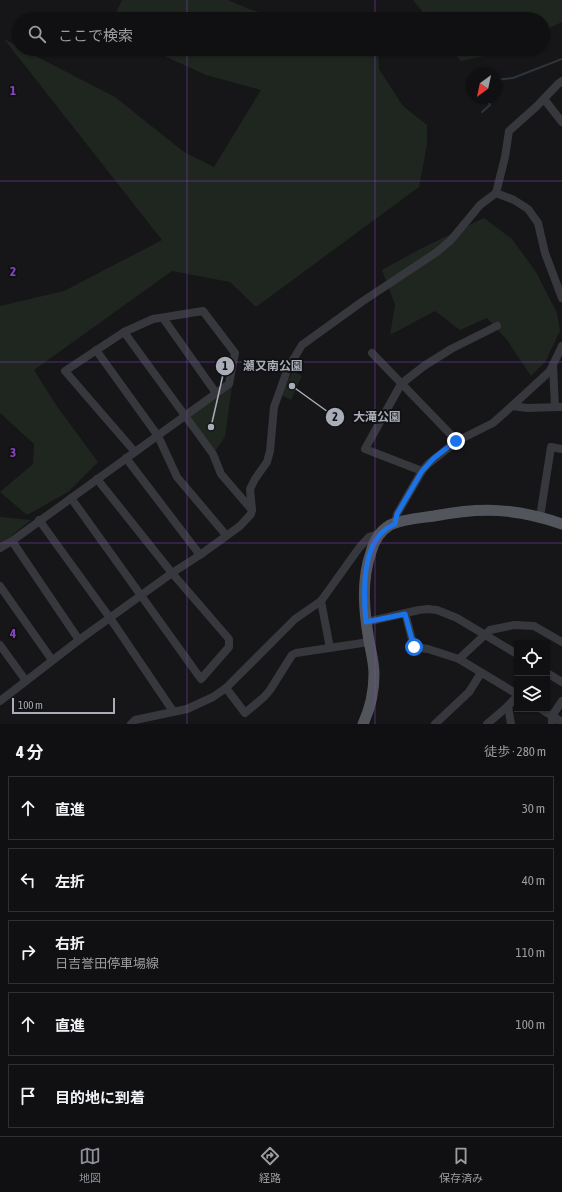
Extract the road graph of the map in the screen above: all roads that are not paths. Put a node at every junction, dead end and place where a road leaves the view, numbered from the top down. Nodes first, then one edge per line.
1 (562, 81) edge
2 (544, 99) junction
3 (562, 122) edge
4 (496, 193) junction
5 (560, 281) edge
6 (562, 298) edge
7 (163, 318) junction
8 (497, 326) dead end
9 (124, 332) junction
10 (562, 346) edge
11 (96, 350) junction
12 (372, 353) dead end
13 (553, 365) junction
14 (401, 384) junction
15 (216, 393) junction
16 (512, 406) junction
17 (559, 407) edge
18 (186, 415) junction
19 (158, 436) junction
20 (456, 441) junction
21 (562, 449) edge
22 (135, 452) junction
23 (126, 458) junction
24 (422, 471) junction
25 (97, 480) junction
26 (71, 498) junction
27 (252, 510) junction
28 (540, 517) junction
29 (39, 520) junction
30 (395, 524) junction
31 (562, 524) edge
32 (381, 533) junction
33 (226, 535) junction
34 (12, 541) junction
35 (0, 548) edge
36 (200, 555) junction
37 (172, 573) junction
38 (0, 586) edge
39 (141, 596) junction
40 (320, 601) junction
41 (405, 614) junction
42 (110, 618) junction
43 (366, 622) junction
44 (486, 635) junction
45 (79, 640) junction
46 (369, 642) junction
47 (562, 642) edge
48 (0, 645) edge
49 (330, 648) junction
50 (514, 652) edge
51 (459, 659) junction
52 (52, 660) junction
53 (481, 673) junction
54 (550, 674) edge
55 (26, 681) junction
56 (562, 682) edge
57 (226, 688) junction
58 (514, 693) edge
59 (514, 699) edge
60 (0, 701) edge
61 (562, 701) edge
62 (508, 706) junction
63 (173, 711) junction
64 (543, 712) edge
65 (552, 720) edge
66 (562, 722) edge
67 (131, 724) edge
68 (363, 724) edge
69 (435, 724) edge
70 (487, 724) edge
71 (511, 724) edge

1 - 2 street
2 - 3 street
2 - 4 street
4 - 5 street
4 - 27 street
5 - 6 street
7 - 9 street
7 - 15 street
7 - 15 street
8 - 14 street
9 - 11 street
9 - 18 street
10 - 13 street
11 - 19 street
11 - 22 street
12 - 14 street
13 - 16 street
13 - 17 street
14 - 20 street
14 - 24 street
15 - 18 street
16 - 17 street
16 - 20 street
18 - 19 street
18 - 27 street
19 - 22 street
19 - 33 street
20 - 24 street
21 - 28 street
22 - 23 street
23 - 25 street
23 - 36 street
24 - 30 street
25 - 26 street
25 - 37 street
26 - 29 street
26 - 39 street
27 - 33 street
28 - 30 main road
28 - 31 main road
29 - 34 street
29 - 42 street
30 - 32 main road
32 - 40 street
32 - 43 main road
33 - 36 street
34 - 35 street
34 - 45 street
36 - 37 street
37 - 39 street
37 - 39 street
38 - 52 street
39 - 42 street
40 - 49 street
40 - 57 street
41 - 43 street
41 - 44 street
41 - 51 street
42 - 45 street
42 - 63 street
43 - 46 main road
44 - 47 street
44 - 50 street
44 - 51 street
45 - 52 street
46 - 49 street
46 - 68 main road
48 - 55 street
49 - 57 street
51 - 53 street
52 - 55 street
53 - 58 street
53 - 69 street
54 - 56 street
55 - 60 street
57 - 63 street
59 - 62 street
61 - 65 street
62 - 70 street
62 - 71 street
63 - 67 street
64 - 65 street
65 - 66 street

